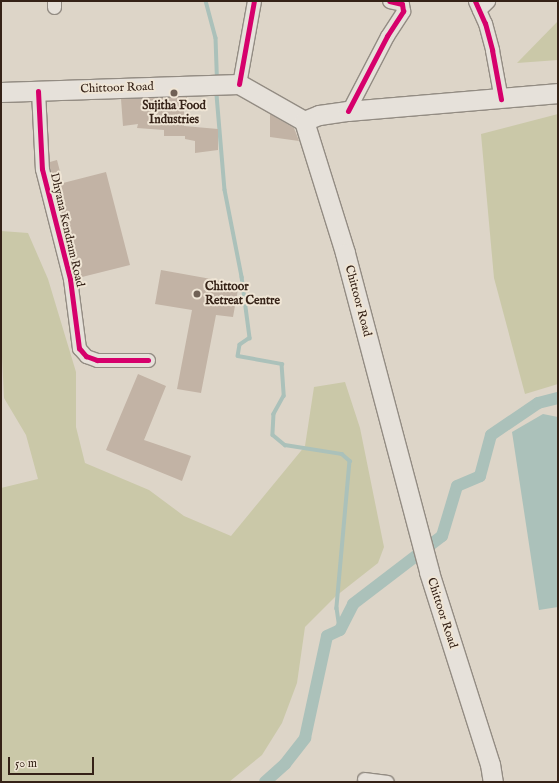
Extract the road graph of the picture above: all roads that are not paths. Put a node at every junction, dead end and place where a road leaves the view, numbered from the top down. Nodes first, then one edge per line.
1 (254, 1) edge
2 (389, 1) edge
3 (481, 4) edge
4 (239, 84) junction
5 (38, 91) junction
6 (1, 92) edge
7 (558, 93) edge
8 (501, 99) junction
9 (348, 111) junction
10 (304, 121) junction
11 (148, 360) dead end
12 (364, 779) dead end
13 (387, 782) edge
14 (493, 782) edge

1 - 4 street
2 - 9 street
3 - 8 street
4 - 5 main road, Chittoor Road
4 - 10 main road
5 - 6 main road, Chittoor Road
5 - 11 street, Dhyana Kendram Road
7 - 8 main road
8 - 9 main road
9 - 10 main road
10 - 14 main road, Chittoor Road
12 - 13 street

